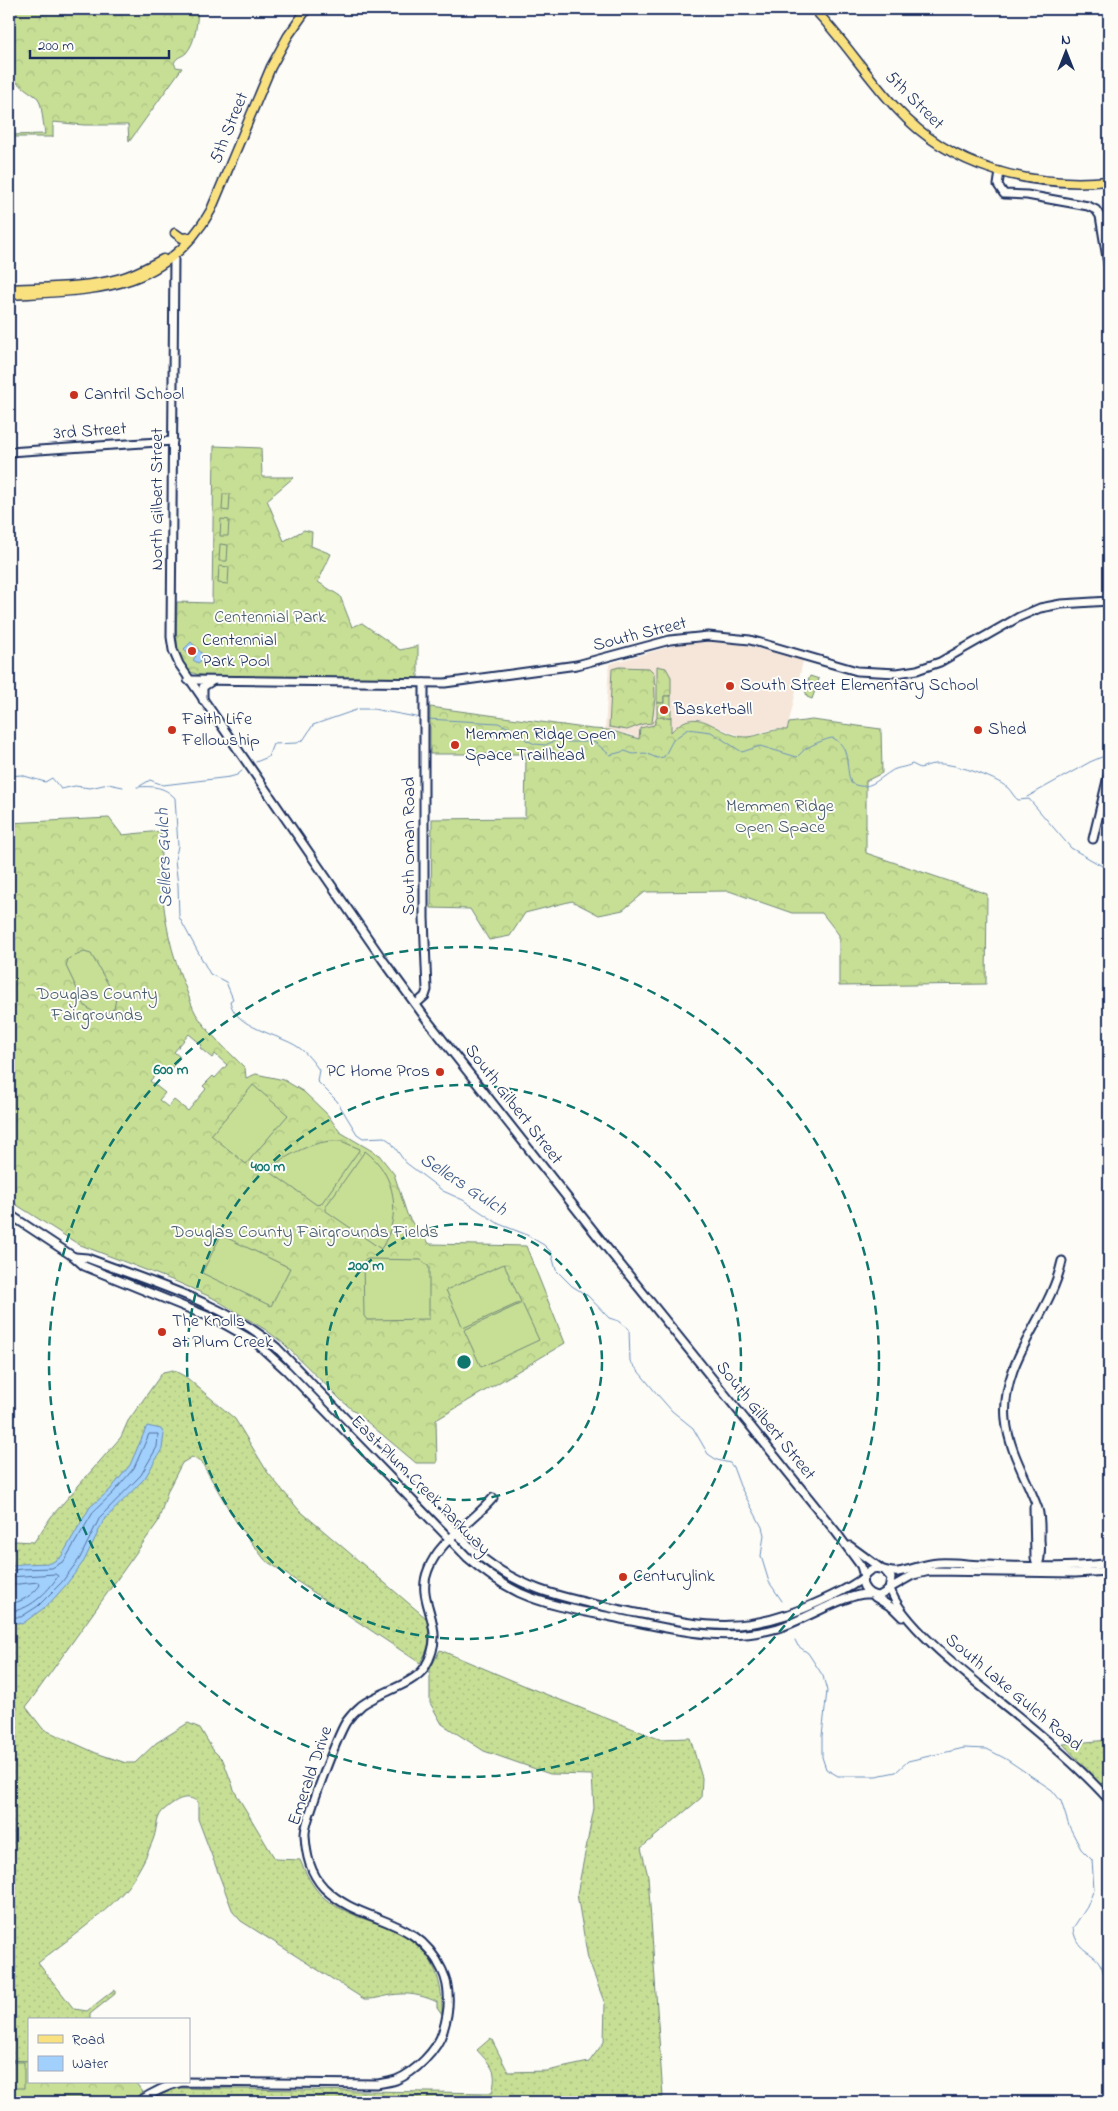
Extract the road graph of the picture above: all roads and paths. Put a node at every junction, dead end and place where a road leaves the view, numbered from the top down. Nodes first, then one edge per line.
1 (307, 9) edge
2 (814, 9) edge
3 (1000, 172) junction
4 (1109, 181) edge
5 (174, 233) dead end
6 (192, 237) junction
7 (174, 255) junction
8 (1109, 270) edge
9 (9, 290) edge
10 (9, 295) edge
11 (173, 441) junction
12 (9, 452) edge
13 (1109, 600) edge
14 (188, 680) junction
15 (212, 681) junction
16 (424, 683) junction
17 (203, 702) junction
18 (1109, 772) edge
19 (1093, 839) dead end
20 (416, 1004) junction
21 (9, 1214) edge
22 (74, 1257) junction
23 (1062, 1261) dead end
24 (493, 1498) dead end
25 (836, 1532) junction
26 (456, 1534) junction
27 (450, 1540) junction
28 (1109, 1563) edge
29 (990, 1566) junction
30 (1038, 1569) junction
31 (883, 1570) junction
32 (950, 1571) junction
33 (1109, 1571) edge
34 (864, 1577) junction
35 (890, 1588) junction
36 (871, 1595) junction
37 (918, 1630) junction
38 (1109, 1800) edge
39 (190, 2082) edge
40 (174, 2084) edge
41 (138, 2102) edge

1 - 6 main road, 5th Street
2 - 3 main road, 5th Street
3 - 4 main road, 5th Street
3 - 8 street
5 - 6 main road
6 - 7 main road, 5th Street
7 - 9 main road, 5th Street
7 - 10 main road, 5th Street
7 - 11 street, North Gilbert Street
11 - 12 street, 3rd Street
11 - 14 street, North Gilbert Street
13 - 16 street, South Street
14 - 15 street, South Street
14 - 17 street, South Gilbert Street
15 - 16 street, South Street
15 - 17 street
16 - 20 street, South Oman Road
17 - 20 street, South Gilbert Street
18 - 19 street
20 - 25 street, South Gilbert Street
21 - 22 street, East Plum Creek Parkway
22 - 26 street, East Plum Creek Parkway
22 - 27 street, East Plum Creek Parkway
23 - 30 street
24 - 26 street, Emerald Drive
25 - 31 street, South Gilbert Street
25 - 34 street, South Gilbert Street
26 - 27 street, Emerald Drive
26 - 34 street, East Plum Creek Parkway
27 - 36 street, East Plum Creek Parkway
27 - 39 street, Emerald Drive
28 - 30 street
29 - 30 street
29 - 31 street
29 - 32 street
30 - 32 street
30 - 33 street
31 - 34 street
31 - 35 street
32 - 35 street
34 - 36 street
35 - 36 street
35 - 37 street, South Lake Gulch Road
36 - 37 street, South Lake Gulch Road
37 - 38 street, South Lake Gulch Road
40 - 41 street, Emerald Drive

